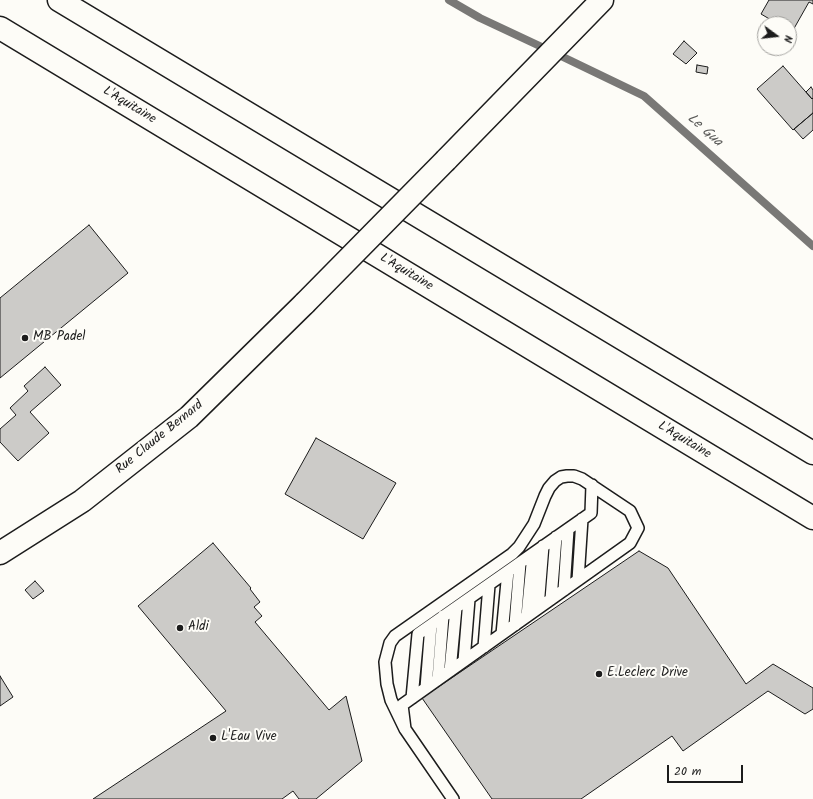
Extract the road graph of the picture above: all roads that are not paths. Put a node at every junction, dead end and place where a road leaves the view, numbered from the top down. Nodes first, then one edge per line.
1 (59, 0) edge
2 (602, 0) edge
3 (0, 28) edge
4 (813, 453) edge
5 (592, 485) junction
6 (813, 518) edge
7 (582, 519) junction
8 (568, 530) junction
9 (556, 537) junction
10 (544, 546) junction
11 (0, 553) edge
12 (533, 554) junction
13 (520, 562) junction
14 (508, 571) junction
15 (578, 580) junction
16 (489, 585) junction
17 (564, 590) junction
18 (469, 599) junction
19 (551, 599) junction
20 (456, 608) junction
21 (538, 608) junction
22 (443, 616) junction
23 (527, 616) junction
24 (432, 625) junction
25 (515, 625) junction
26 (502, 634) junction
27 (484, 647) junction
28 (464, 661) junction
29 (450, 670) junction
30 (438, 679) junction
31 (426, 688) junction
32 (412, 698) junction
33 (405, 729) junction
34 (453, 799) edge

1 - 4 main road
2 - 11 main road, Rue Claude Bernard, bridge
3 - 6 main road, L'Aquitaine
5 - 7 lane
5 - 15 lane
5 - 33 lane
7 - 8 lane
7 - 15 lane
8 - 9 lane
8 - 17 lane
9 - 10 lane
9 - 19 lane
10 - 12 lane
10 - 21 lane
12 - 13 lane
12 - 23 lane
13 - 14 lane
13 - 25 lane
14 - 16 lane
14 - 26 lane
15 - 17 lane
16 - 18 lane
16 - 27 lane
17 - 19 lane
18 - 20 lane
18 - 28 lane
19 - 21 lane
20 - 22 lane
20 - 29 lane
21 - 23 lane
22 - 24 lane
22 - 30 lane
23 - 25 lane
24 - 31 lane
24 - 32 lane
25 - 26 lane
26 - 27 lane
27 - 28 lane
28 - 29 lane
29 - 30 lane
30 - 31 lane
31 - 32 lane
32 - 33 lane
33 - 34 lane

